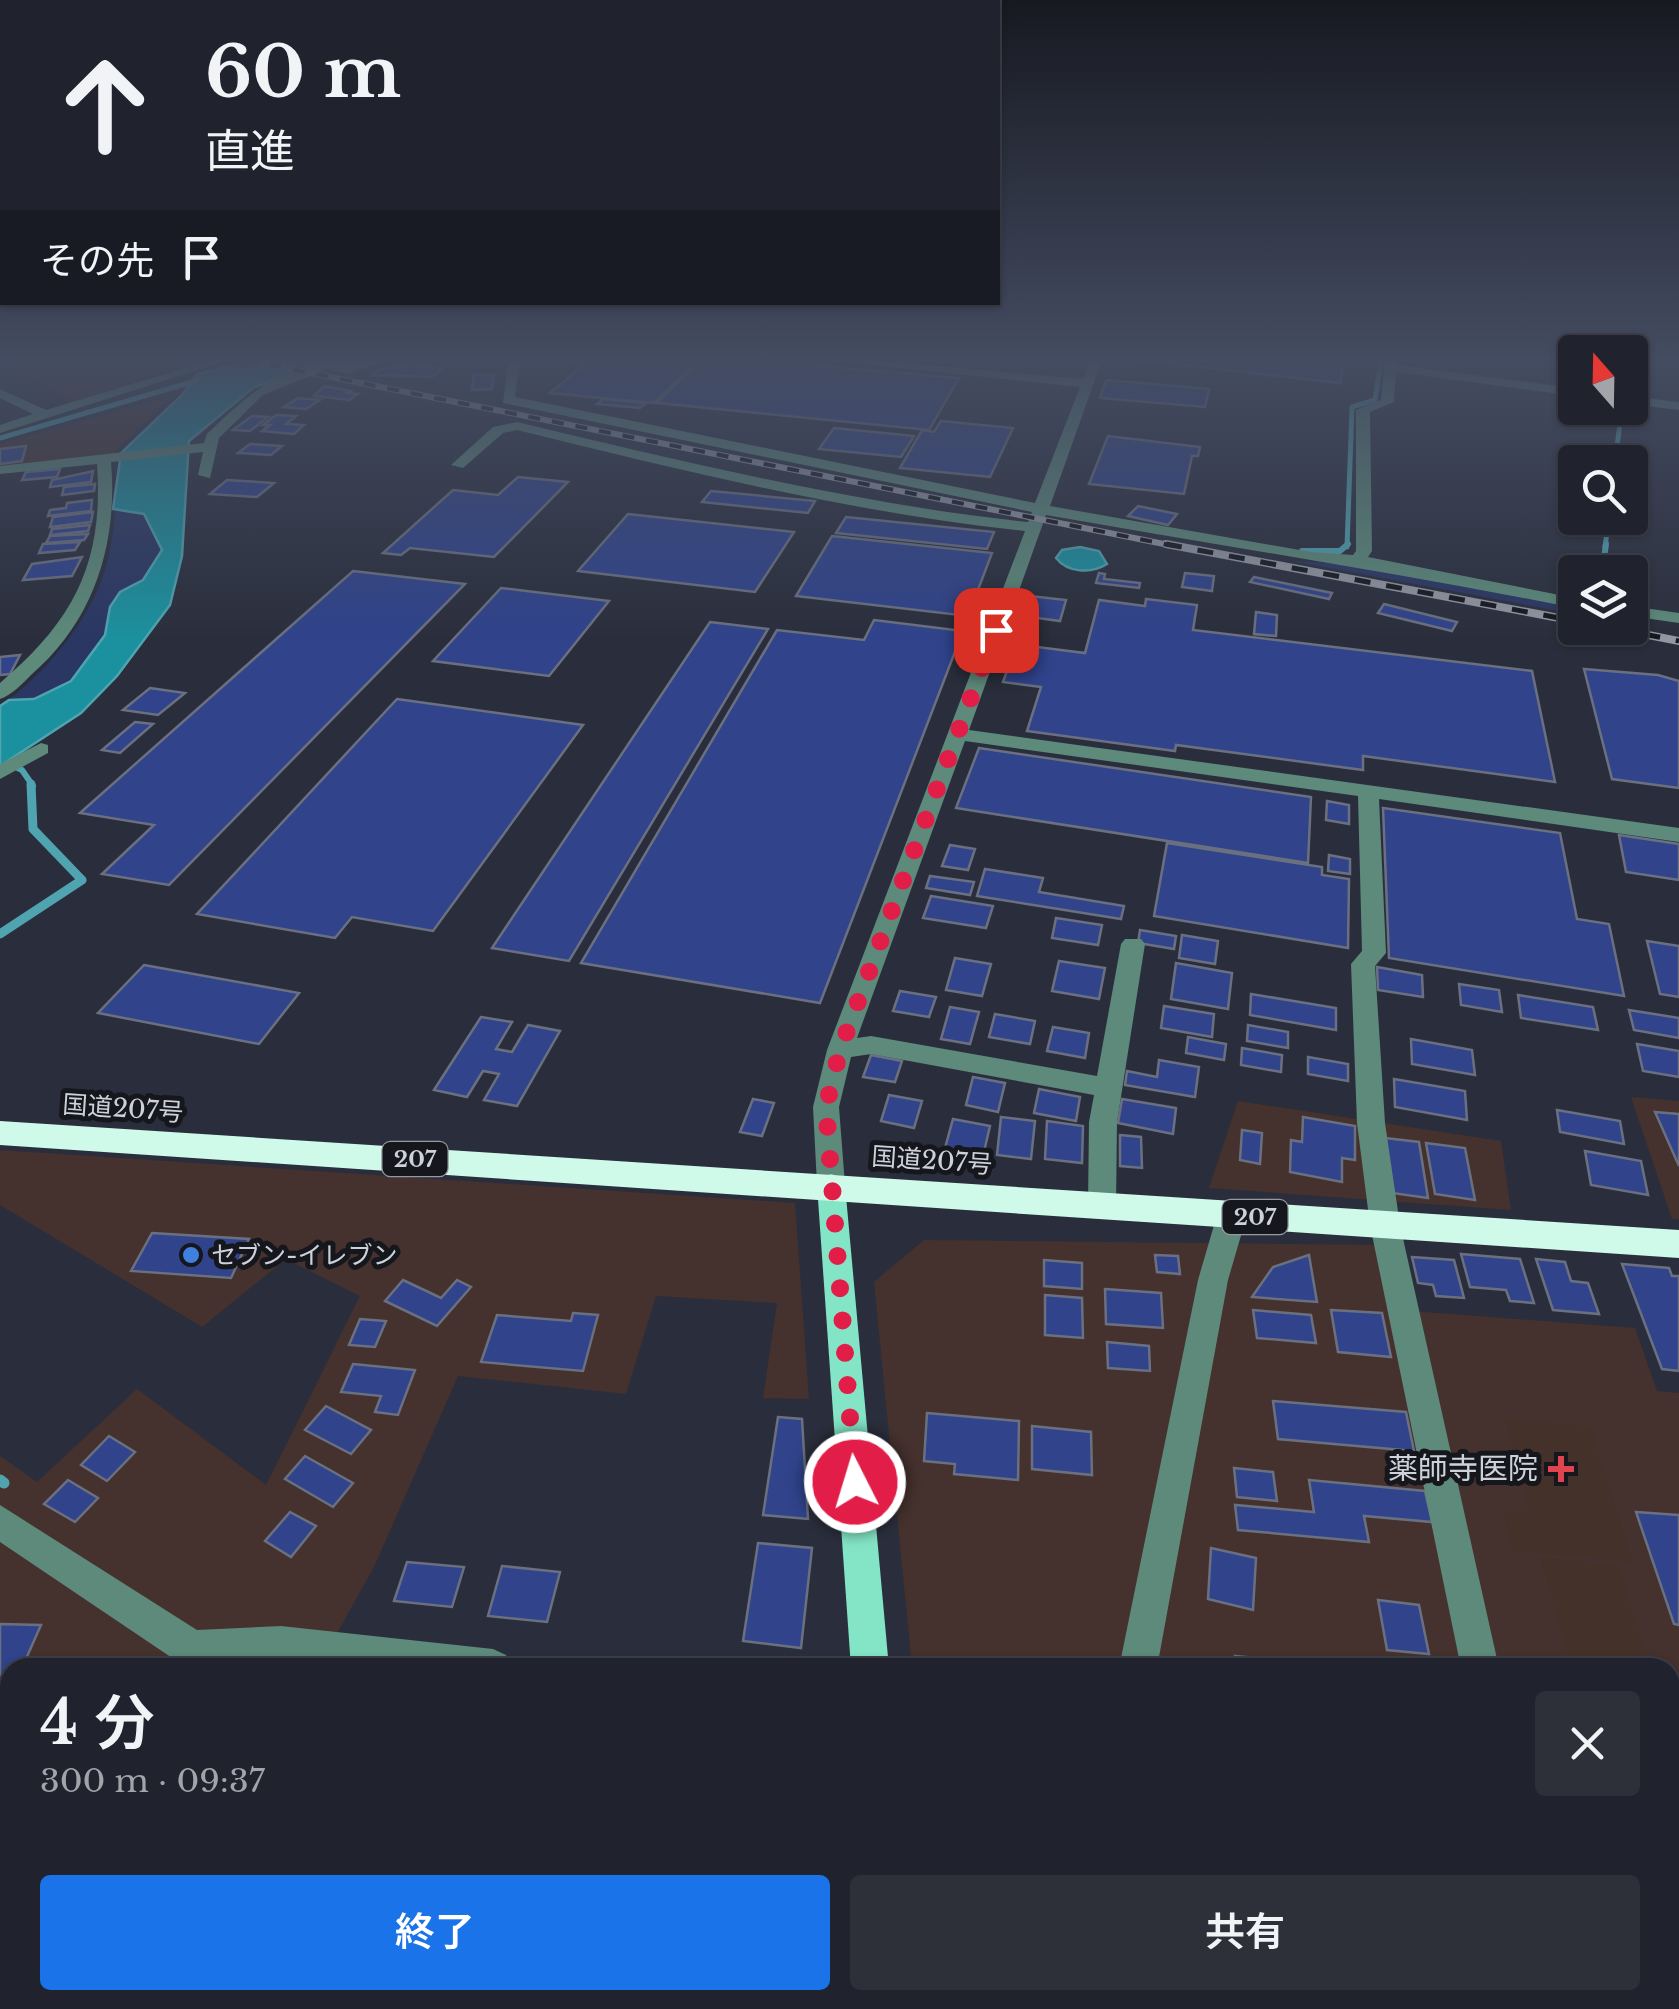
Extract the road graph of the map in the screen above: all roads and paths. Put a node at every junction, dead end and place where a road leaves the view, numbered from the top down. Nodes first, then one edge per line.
1 (148, 454) edge
2 (203, 454) edge
3 (471, 454) edge
4 (633, 454) edge
5 (749, 454) edge
6 (1060, 454) edge
7 (1363, 454) edge
8 (108, 458) junction
9 (458, 465) dead end
10 (0, 470) edge
11 (205, 475) dead end
12 (1038, 518) junction
13 (1357, 560) junction
14 (1558, 600) edge
15 (1648, 614) edge
16 (1679, 618) edge
17 (3, 687) edge
18 (958, 734) junction
19 (41, 750) dead end
20 (0, 773) edge
21 (1368, 792) junction
22 (1679, 835) edge
23 (1132, 944) dead end
24 (840, 1050) junction
25 (1108, 1088) junction
26 (0, 1133) edge
27 (831, 1185) junction
28 (1102, 1206) junction
29 (1232, 1215) junction
30 (1385, 1225) junction
31 (1679, 1244) edge
32 (0, 1522) edge
33 (207, 1658) edge
34 (400, 1658) edge
35 (869, 1658) edge
36 (1140, 1658) edge
37 (1478, 1658) edge

1 - 8 street
2 - 11 street
3 - 9 street
4 - 12 street
5 - 12 street
6 - 12 street
7 - 13 street
8 - 10 street
8 - 17 street
12 - 13 street
12 - 18 street
13 - 14 street
15 - 16 street
18 - 21 street
18 - 24 street
19 - 20 street
21 - 22 street
21 - 30 street
23 - 25 street
24 - 25 street
24 - 27 street
25 - 28 street
26 - 27 highway, 国道207号 / 207
27 - 28 highway, 国道207号 / 207
27 - 35 main road
28 - 29 highway, 国道207号 / 207
29 - 30 highway, 国道207号 / 207
29 - 36 street
30 - 31 highway, 国道207号 / 207
30 - 37 street
32 - 33 street
33 - 34 street

